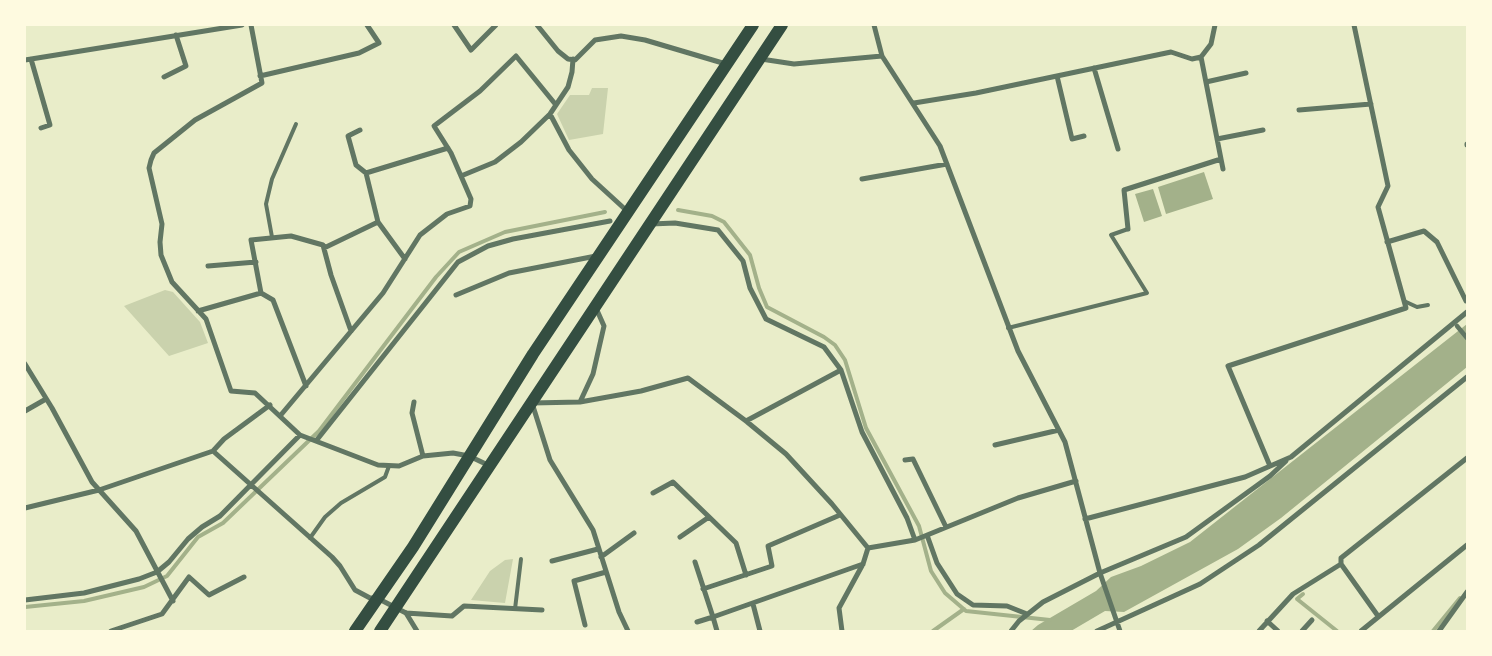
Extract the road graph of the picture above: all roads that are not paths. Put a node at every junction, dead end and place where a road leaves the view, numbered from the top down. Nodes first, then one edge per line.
1 (242, 25) edge
2 (250, 25) edge
3 (367, 25) edge
4 (454, 25) edge
5 (496, 25) edge
6 (537, 25) edge
7 (753, 25) edge
8 (782, 25) edge
9 (874, 25) edge
10 (1215, 25) edge
11 (1354, 25) edge
12 (176, 36) junction
13 (882, 56) junction
14 (1200, 57) junction
15 (28, 59) edge
16 (573, 59) junction
17 (759, 59) junction
18 (727, 64) junction
19 (1094, 68) junction
20 (1246, 73) dead end
21 (260, 76) junction
22 (1057, 76) junction
23 (164, 77) dead end
24 (1206, 82) junction
25 (914, 103) junction
26 (1371, 104) junction
27 (556, 105) junction
28 (1299, 110) dead end
29 (550, 114) junction
30 (296, 124) dead end
31 (40, 128) dead end
32 (360, 130) dead end
33 (1263, 130) dead end
34 (1084, 136) dead end
35 (1217, 139) junction
36 (448, 148) junction
37 (1118, 149) dead end
38 (1221, 159) junction
39 (947, 164) junction
40 (1223, 169) dead end
41 (366, 174) junction
42 (461, 176) junction
43 (862, 179) dead end
44 (628, 212) junction
45 (610, 221) dead end
46 (378, 222) junction
47 (648, 224) junction
48 (1128, 230) joint
49 (272, 237) junction
50 (1387, 242) junction
51 (324, 248) junction
52 (599, 256) junction
53 (405, 259) junction
54 (256, 262) junction
55 (208, 266) dead end
56 (261, 293) junction
57 (456, 295) dead end
58 (1404, 301) junction
59 (1466, 301) edge
60 (1428, 305) dead end
61 (595, 306) junction
62 (198, 311) junction
63 (1467, 312) edge
64 (1456, 324) junction
65 (1008, 328) junction
66 (351, 331) junction
67 (1467, 338) edge
68 (25, 364) edge
69 (841, 370) junction
70 (1467, 378) edge
71 (306, 386) junction
72 (46, 399) junction
73 (414, 402) dead end
74 (580, 402) junction
75 (532, 403) junction
76 (270, 406) junction
77 (25, 411) edge
78 (280, 416) junction
79 (746, 421) junction
80 (1059, 430) junction
81 (300, 435) junction
82 (316, 441) junction
83 (995, 445) dead end
84 (213, 451) junction
85 (423, 456) junction
86 (469, 456) junction
87 (1291, 456) junction
88 (1467, 458) edge
89 (905, 460) dead end
90 (389, 466) junction
91 (490, 466) junction
92 (1270, 466) junction
93 (1076, 481) junction
94 (251, 485) junction
95 (100, 490) junction
96 (653, 494) dead end
97 (25, 507) edge
98 (840, 515) junction
99 (709, 517) junction
100 (1085, 519) junction
101 (946, 527) junction
102 (634, 533) dead end
103 (927, 535) junction
104 (680, 537) dead end
105 (310, 538) junction
106 (915, 540) junction
107 (1467, 545) edge
108 (868, 548) junction
109 (598, 549) junction
110 (601, 557) junction
111 (521, 559) dead end
112 (552, 561) dead end
113 (695, 562) dead end
114 (863, 564) junction
115 (1341, 564) junction
116 (157, 572) junction
117 (606, 572) junction
118 (1100, 573) junction
119 (746, 575) junction
120 (244, 577) dead end
121 (703, 589) junction
122 (1467, 592) edge
123 (376, 598) junction
124 (25, 600) edge
125 (173, 601) junction
126 (753, 604) junction
127 (515, 609) junction
128 (542, 610) dead end
129 (401, 611) junction
130 (1026, 615) junction
131 (1378, 616) junction
132 (713, 617) junction
133 (1312, 620) dead end
134 (1115, 621) junction
135 (1267, 621) junction
136 (697, 622) dead end
137 (585, 625) dead end
138 (111, 631) edge
139 (355, 631) edge
140 (380, 631) edge
141 (417, 631) edge
142 (628, 631) edge
143 (717, 631) edge
144 (760, 631) edge
145 (842, 631) edge
146 (1011, 631) edge
147 (1097, 631) edge
148 (1120, 631) edge
149 (1259, 631) edge
150 (1278, 631) edge
151 (1302, 631) edge
152 (1361, 631) edge
153 (1439, 631) edge

1 - 12 street
2 - 21 street
3 - 21 street
4 - 5 street
6 - 16 street
7 - 18 highway
8 - 17 highway
9 - 13 street
10 - 14 street
11 - 26 street
12 - 15 street
12 - 23 street
13 - 17 street
13 - 25 street
14 - 19 street
14 - 24 street
15 - 31 street
16 - 18 street
16 - 27 street
17 - 47 highway
18 - 44 highway
19 - 22 street
19 - 37 street
20 - 24 street
21 - 62 street
22 - 25 street
22 - 34 street
24 - 35 street
25 - 39 street
26 - 28 street
26 - 50 street
27 - 29 street
27 - 36 street
29 - 42 street
29 - 44 street
30 - 49 lane
32 - 41 street
33 - 35 street
35 - 38 street
36 - 41 street
36 - 42 street
38 - 40 street
38 - 48 street
39 - 43 street
39 - 65 street
41 - 46 street
42 - 53 street
44 - 52 highway
45 - 82 street
46 - 51 street
46 - 53 street
47 - 61 highway
47 - 69 street
48 - 65 lane
49 - 51 street
49 - 54 street
50 - 58 street
50 - 59 street
51 - 66 street
52 - 57 street
52 - 86 highway
53 - 66 street
54 - 55 street
54 - 56 street
56 - 62 street
56 - 71 street
58 - 60 lane
58 - 92 street
61 - 74 street
61 - 75 highway
62 - 76 street
63 - 64 street
64 - 67 street
64 - 87 street
65 - 80 street
66 - 71 street
68 - 72 street
69 - 79 street
69 - 106 street
70 - 134 street
71 - 78 street
72 - 77 street
72 - 95 street
73 - 85 street
74 - 75 street
74 - 79 street
75 - 91 highway
75 - 109 street
76 - 78 street
76 - 84 street
78 - 81 street
79 - 98 street
80 - 83 street
80 - 93 street
81 - 82 street
81 - 94 street
82 - 90 street
84 - 94 street
84 - 95 street
85 - 86 street
85 - 90 street
86 - 91 street
86 - 123 highway
87 - 92 street
87 - 118 street
88 - 115 street
89 - 101 street
90 - 105 lane
91 - 129 highway
92 - 100 street
93 - 100 street
93 - 101 street
94 - 105 street
94 - 116 street
95 - 97 street
95 - 116 street
96 - 99 street
98 - 108 street
98 - 119 street
99 - 104 street
99 - 119 street
100 - 118 street
101 - 103 street
102 - 110 street
103 - 106 street
103 - 130 street
105 - 123 street
106 - 108 street
107 - 131 street
108 - 114 street
109 - 110 street
109 - 112 street
110 - 117 street
111 - 127 lane
113 - 121 street
114 - 126 street
114 - 145 street
115 - 131 street
115 - 135 street
116 - 124 street
116 - 125 street
117 - 137 street
117 - 142 street
118 - 130 street
118 - 134 street
119 - 121 street
120 - 125 street
121 - 132 street
122 - 153 street
123 - 129 street
123 - 139 highway
125 - 138 street
126 - 132 street
126 - 144 street
127 - 128 street
127 - 129 street
129 - 140 highway
129 - 141 street
130 - 146 street
131 - 152 street
132 - 136 street
132 - 143 street
133 - 151 street
134 - 147 street
134 - 148 street
135 - 149 street
135 - 150 street

